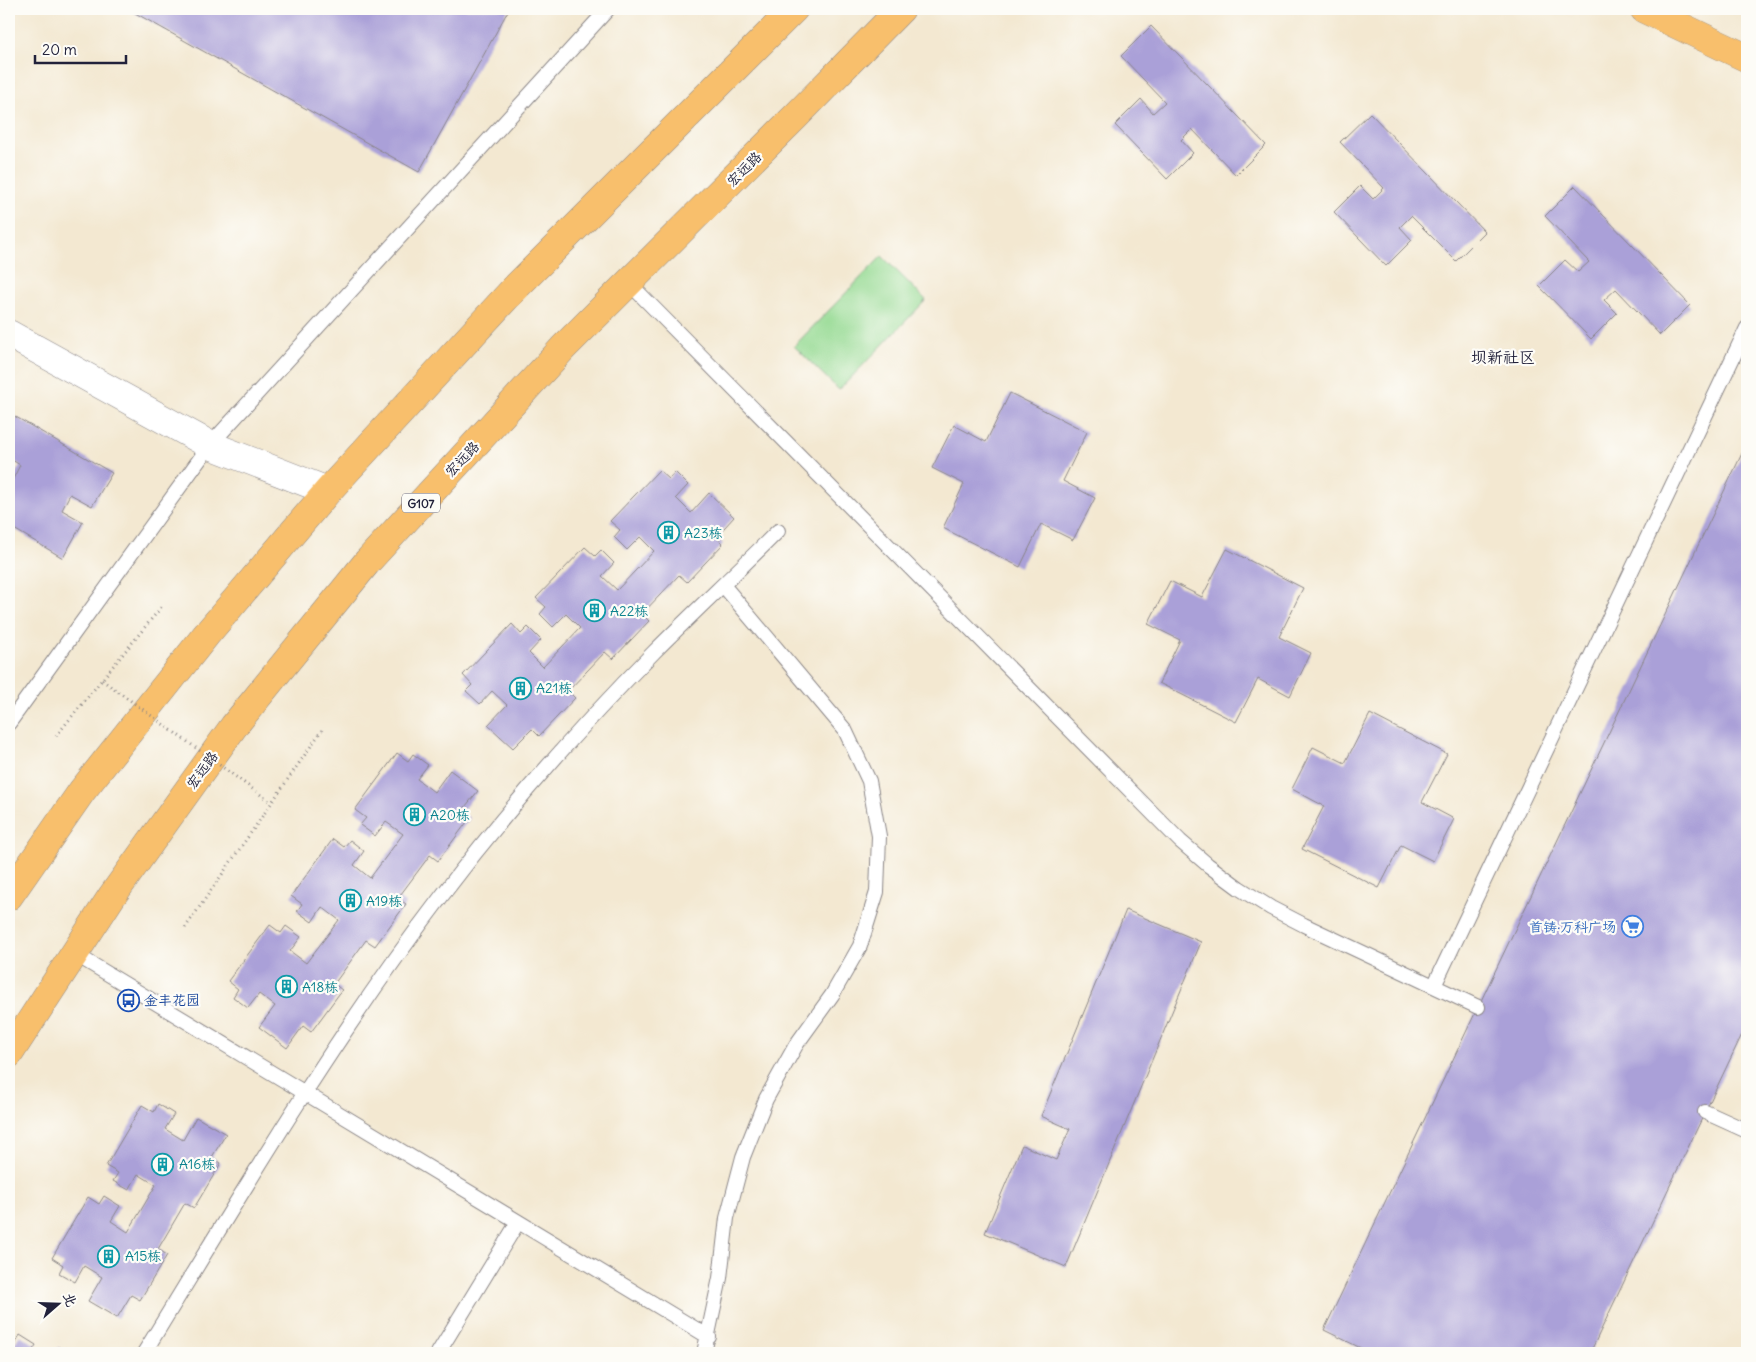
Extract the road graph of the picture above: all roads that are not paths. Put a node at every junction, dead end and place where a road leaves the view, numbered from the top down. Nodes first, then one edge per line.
1 (608, 9) edge
2 (794, 9) edge
3 (901, 9) edge
4 (1644, 9) edge
5 (1747, 58) edge
6 (629, 283) junction
7 (1747, 328) edge
8 (9, 334) edge
9 (210, 445) junction
10 (328, 491) junction
11 (778, 531) dead end
12 (723, 586) junction
13 (9, 723) edge
14 (9, 896) edge
15 (75, 954) junction
16 (1434, 986) junction
17 (1478, 1007) dead end
18 (9, 1054) edge
19 (304, 1092) junction
20 (1705, 1112) dead end
21 (1747, 1131) edge
22 (518, 1222) junction
23 (708, 1337) junction
24 (144, 1353) edge
25 (438, 1353) edge
26 (704, 1353) edge

1 - 9 lane
2 - 10 main road
3 - 6 main road, 宏远路 / G107
4 - 5 main road
6 - 15 main road, 宏远路 / G107
6 - 16 lane
7 - 16 lane
8 - 9 street
9 - 10 street
9 - 13 lane
10 - 14 main road
11 - 12 lane
12 - 19 lane
12 - 23 lane
15 - 18 main road, 宏远路 / G107
15 - 19 lane
16 - 17 lane
19 - 22 lane
19 - 24 lane
20 - 21 lane
22 - 23 lane
22 - 25 lane
23 - 26 lane

